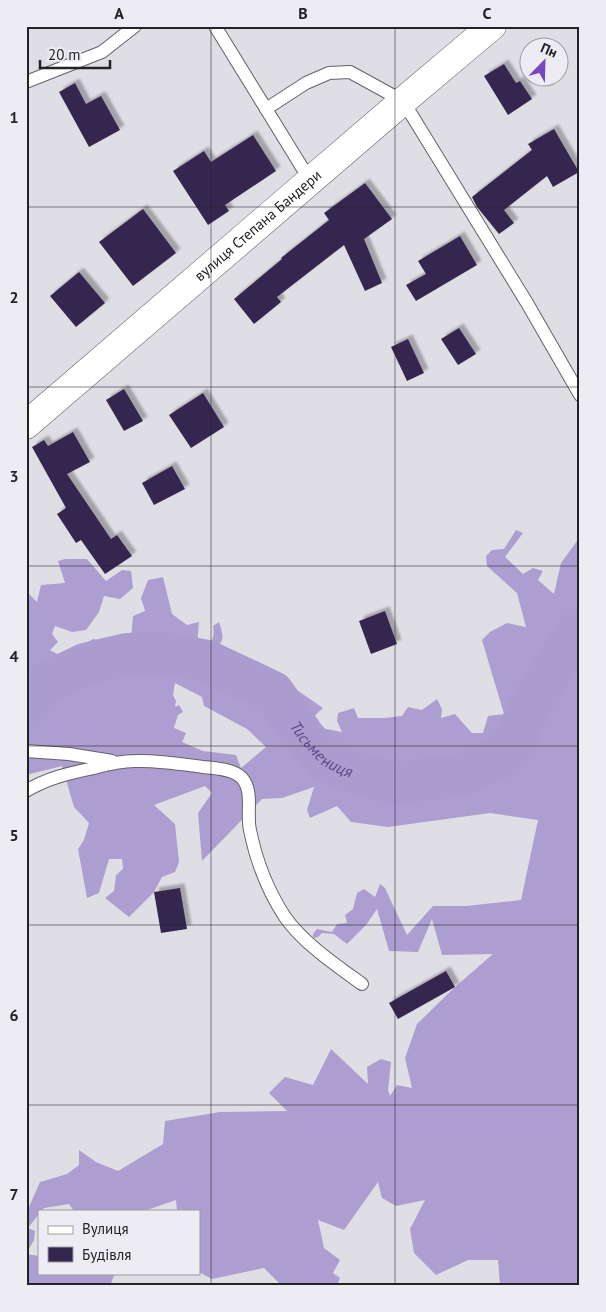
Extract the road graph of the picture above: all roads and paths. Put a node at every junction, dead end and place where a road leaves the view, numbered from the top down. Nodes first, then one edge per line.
1 (135, 26) edge
2 (215, 26) edge
3 (492, 26) edge
4 (26, 82) edge
5 (403, 101) junction
6 (266, 109) junction
7 (311, 182) junction
8 (580, 395) edge
9 (26, 426) edge
10 (26, 751) edge
11 (119, 762) junction
12 (26, 792) edge
13 (362, 984) dead end

1 - 4 lane
2 - 6 lane
3 - 5 main road, вулиця Степана Бандери
5 - 6 lane
5 - 7 main road, вулиця Степана Бандери
5 - 8 lane
6 - 7 lane
7 - 9 main road, вулиця Степана Бандери
10 - 11 lane
11 - 12 lane
11 - 13 lane

